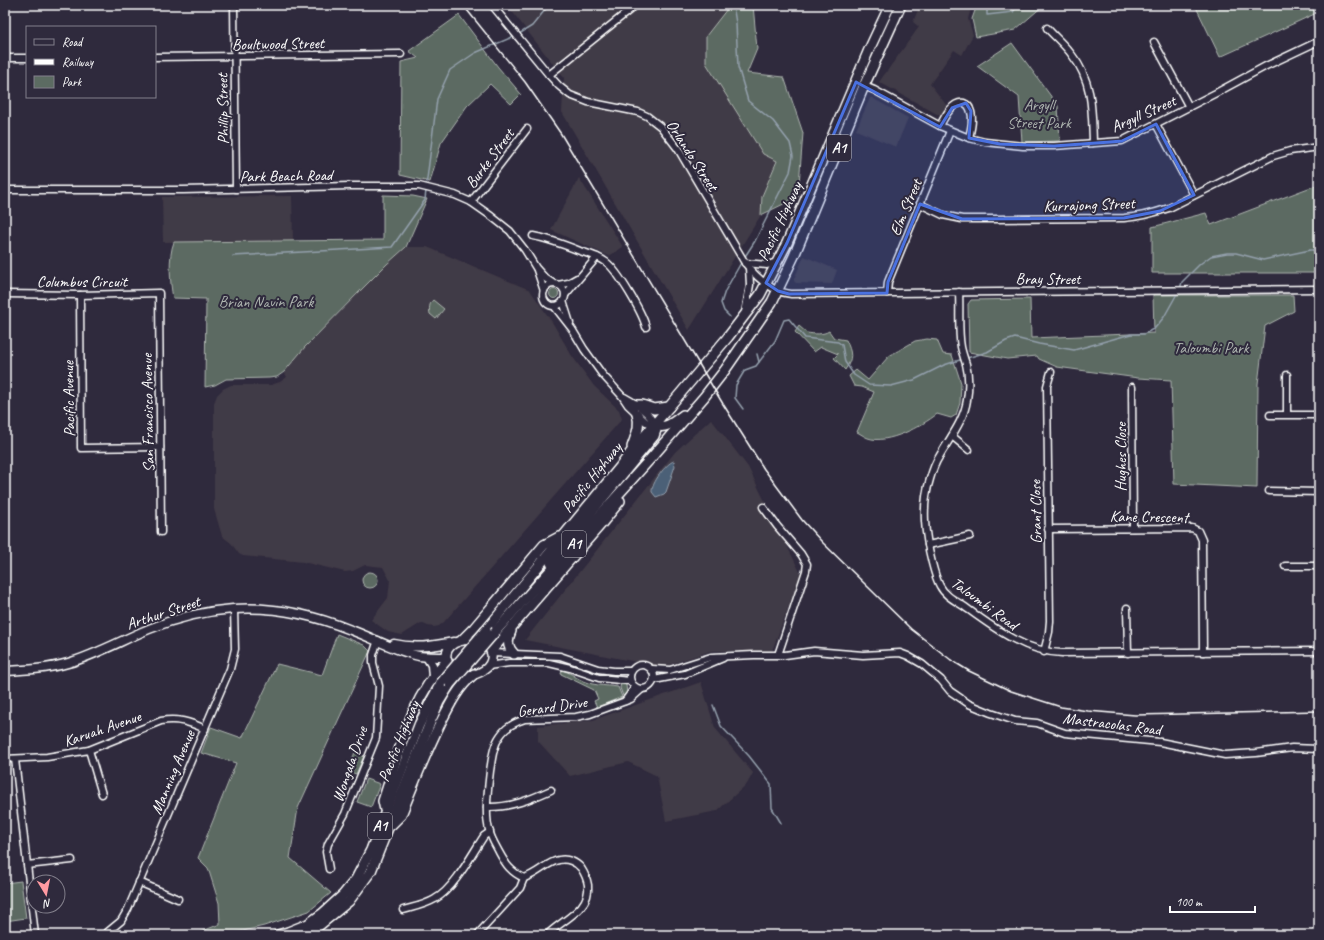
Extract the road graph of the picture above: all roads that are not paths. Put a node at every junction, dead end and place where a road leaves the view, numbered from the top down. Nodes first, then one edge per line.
1 (234, 5) edge
2 (492, 5) edge
3 (636, 5) edge
4 (890, 5) edge
5 (901, 5) edge
6 (1047, 28) dead end
7 (1319, 41) edge
8 (1154, 42) dead end
9 (401, 54) dead end
10 (156, 57) edge
11 (235, 57) junction
12 (5, 58) edge
13 (26, 58) edge
14 (549, 75) junction
15 (856, 82) junction
16 (864, 86) junction
17 (1189, 107) junction
18 (1156, 124) junction
19 (940, 126) junction
20 (527, 129) dead end
21 (950, 132) junction
22 (970, 138) junction
23 (1093, 143) junction
24 (1319, 147) edge
25 (236, 189) junction
26 (5, 190) edge
27 (1194, 195) junction
28 (471, 202) junction
29 (920, 204) junction
30 (533, 236) dead end
31 (597, 257) junction
32 (778, 262) junction
33 (747, 265) junction
34 (536, 268) junction
35 (581, 276) junction
36 (766, 283) junction
37 (556, 284) junction
38 (1319, 289) edge
39 (544, 291) junction
40 (778, 292) junction
41 (959, 292) junction
42 (159, 293) joint
43 (887, 293) junction
44 (5, 294) edge
45 (80, 295) junction
46 (564, 298) junction
47 (554, 306) junction
48 (745, 316) junction
49 (646, 327) dead end
50 (572, 329) junction
51 (1051, 372) dead end
52 (1287, 375) dead end
53 (1132, 387) dead end
54 (669, 407) junction
55 (694, 408) junction
56 (637, 409) junction
57 (1270, 414) dead end
58 (1287, 414) junction
59 (1319, 415) edge
60 (654, 424) junction
61 (952, 436) junction
62 (160, 447) junction
63 (969, 450) dead end
64 (631, 452) junction
65 (651, 458) junction
66 (1269, 491) dead end
67 (1319, 492) edge
68 (763, 507) dead end
69 (1133, 528) junction
70 (1048, 529) junction
71 (161, 532) dead end
72 (565, 533) junction
73 (970, 536) dead end
74 (928, 545) junction
75 (1285, 566) dead end
76 (1319, 566) edge
77 (542, 580) junction
78 (1127, 608) dead end
79 (234, 609) junction
80 (512, 627) junction
81 (378, 640) junction
82 (460, 641) junction
83 (1319, 651) edge
84 (491, 652) junction
85 (1044, 652) junction
86 (1203, 652) junction
87 (1128, 653) junction
88 (514, 654) junction
89 (778, 655) junction
90 (427, 657) junction
91 (727, 657) junction
92 (447, 659) junction
93 (488, 666) junction
94 (652, 669) junction
95 (5, 671) edge
96 (631, 671) junction
97 (474, 674) junction
98 (432, 678) junction
99 (654, 680) junction
100 (630, 681) junction
101 (446, 684) junction
102 (635, 687) junction
103 (642, 689) junction
104 (625, 701) junction
105 (205, 729) junction
106 (1319, 749) edge
107 (89, 750) junction
108 (5, 759) edge
109 (15, 759) junction
110 (551, 790) dead end
111 (102, 794) dead end
112 (487, 807) junction
113 (386, 811) junction
114 (389, 827) junction
115 (490, 832) junction
116 (72, 860) dead end
117 (28, 865) junction
118 (329, 869) dead end
119 (524, 878) junction
120 (139, 882) junction
121 (178, 899) dead end
122 (403, 910) dead end
123 (35, 935) edge
124 (104, 935) edge
125 (278, 935) edge
126 (302, 935) edge
127 (477, 935) edge
128 (547, 935) edge

1 - 11 street, Phillip Street
2 - 14 street, Orlando Street
3 - 14 street
4 - 15 highway, Pacific Highway / A1
5 - 16 highway, Pacific Highway / A1
6 - 23 street
7 - 17 street, Argyll Street
8 - 17 street
9 - 11 street, Boultwood Street
10 - 11 street, Boultwood Street
11 - 25 street, Phillip Street
12 - 13 street
14 - 33 street, Orlando Street
15 - 16 street, Argyll Street
15 - 32 highway, Pacific Highway / A1
16 - 19 street, Argyll Street
16 - 40 highway, Pacific Highway / A1
17 - 18 street, Argyll Street
18 - 23 street, Argyll Street
18 - 27 street
19 - 21 street, Argyll Street
19 - 22 street
20 - 28 street, Burke Street
21 - 22 street, Argyll Street
21 - 29 street, Elm Street
22 - 23 street, Argyll Street
24 - 27 street, Kurrajong Street
25 - 26 street, Park Beach Road
25 - 28 street, Park Beach Road
27 - 29 street, Kurrajong Street
28 - 34 street, Park Beach Road
29 - 43 street, Elm Street
30 - 31 street
31 - 35 street
31 - 49 street
32 - 33 street
32 - 36 highway, Pacific Highway / A1
33 - 36 street, Orlando Street
33 - 48 street
34 - 37 street, Park Beach Road
34 - 39 street, Park Beach Road
35 - 37 street
35 - 46 street
36 - 40 street, Orlando Street
36 - 48 highway, Pacific Highway / A1
37 - 39 street
37 - 46 street
38 - 41 street, Bray Street
39 - 47 street
40 - 43 street, Bray Street
40 - 55 highway, Pacific Highway / A1
41 - 43 street, Bray Street
41 - 61 street, Taloumbi Road
42 - 45 street, Columbus Circuit
42 - 62 street, San Francisco Avenue
44 - 45 street, Columbus Circuit
45 - 62 street, Pacific Avenue
46 - 47 street
46 - 50 street
47 - 50 street
48 - 54 highway, Pacific Highway / A1
50 - 56 street
51 - 70 street, Grant Close
52 - 58 street
53 - 69 street, Hughes Close
54 - 56 highway
54 - 60 highway, Pacific Highway / A1
55 - 60 highway
55 - 65 highway, Pacific Highway / A1
56 - 60 street
56 - 64 highway
57 - 58 street
58 - 59 street
60 - 64 highway, Pacific Highway / A1
60 - 77 highway
61 - 63 street
61 - 74 street, Taloumbi Road
62 - 71 street, San Francisco Avenue
64 - 72 highway, Pacific Highway / A1
65 - 77 highway, Pacific Highway / A1
65 - 80 highway
66 - 67 street
68 - 89 street
69 - 70 street, Kane Crescent
69 - 86 street, Kane Crescent
70 - 85 street, Grant Close
72 - 82 highway
72 - 101 highway, Pacific Highway / A1, bridge
73 - 74 street
74 - 85 street, Taloumbi Road
75 - 76 street
77 - 101 highway, Pacific Highway / A1, bridge
78 - 87 street
79 - 81 main road, Arthur Street
79 - 95 main road, Arthur Street
79 - 105 street, Manning Avenue
80 - 84 highway
80 - 88 highway
81 - 82 main road, Arthur Street
81 - 90 main road, Arthur Street
81 - 118 street, Wongala Drive
82 - 84 main road
82 - 92 main road
83 - 86 street, Taloumbi Road
84 - 88 street
84 - 93 main road
85 - 87 street, Taloumbi Road
86 - 87 street, Taloumbi Road
88 - 96 street
89 - 91 street, Mastracolas Road
89 - 106 street, Mastracolas Road
90 - 92 main road, Arthur Street
90 - 98 main road
91 - 94 street, Mastracolas Road
91 - 99 street, Mastracolas Road
92 - 97 main road
92 - 98 highway
93 - 97 main road
93 - 100 street
94 - 96 street
94 - 99 street
96 - 100 street
97 - 114 highway
98 - 113 highway
99 - 103 street
100 - 102 street
101 - 113 highway, Pacific Highway / A1
101 - 114 highway, Pacific Highway / A1
102 - 103 street
102 - 104 street
103 - 104 street, Gerard Drive
104 - 112 street, Gerard Drive
105 - 107 street, Karuah Avenue
105 - 120 street, Manning Avenue
107 - 109 street, Karuah Avenue
107 - 111 street
108 - 109 street, Karuah Avenue
109 - 117 street
110 - 112 street
112 - 115 street, Gerard Drive
113 - 125 highway, Pacific Highway / A1
114 - 126 highway, Pacific Highway / A1
115 - 119 street, Gerard Drive
115 - 122 street
116 - 117 street
117 - 123 street
119 - 127 street
119 - 128 street
120 - 121 street
120 - 124 street, Manning Avenue

